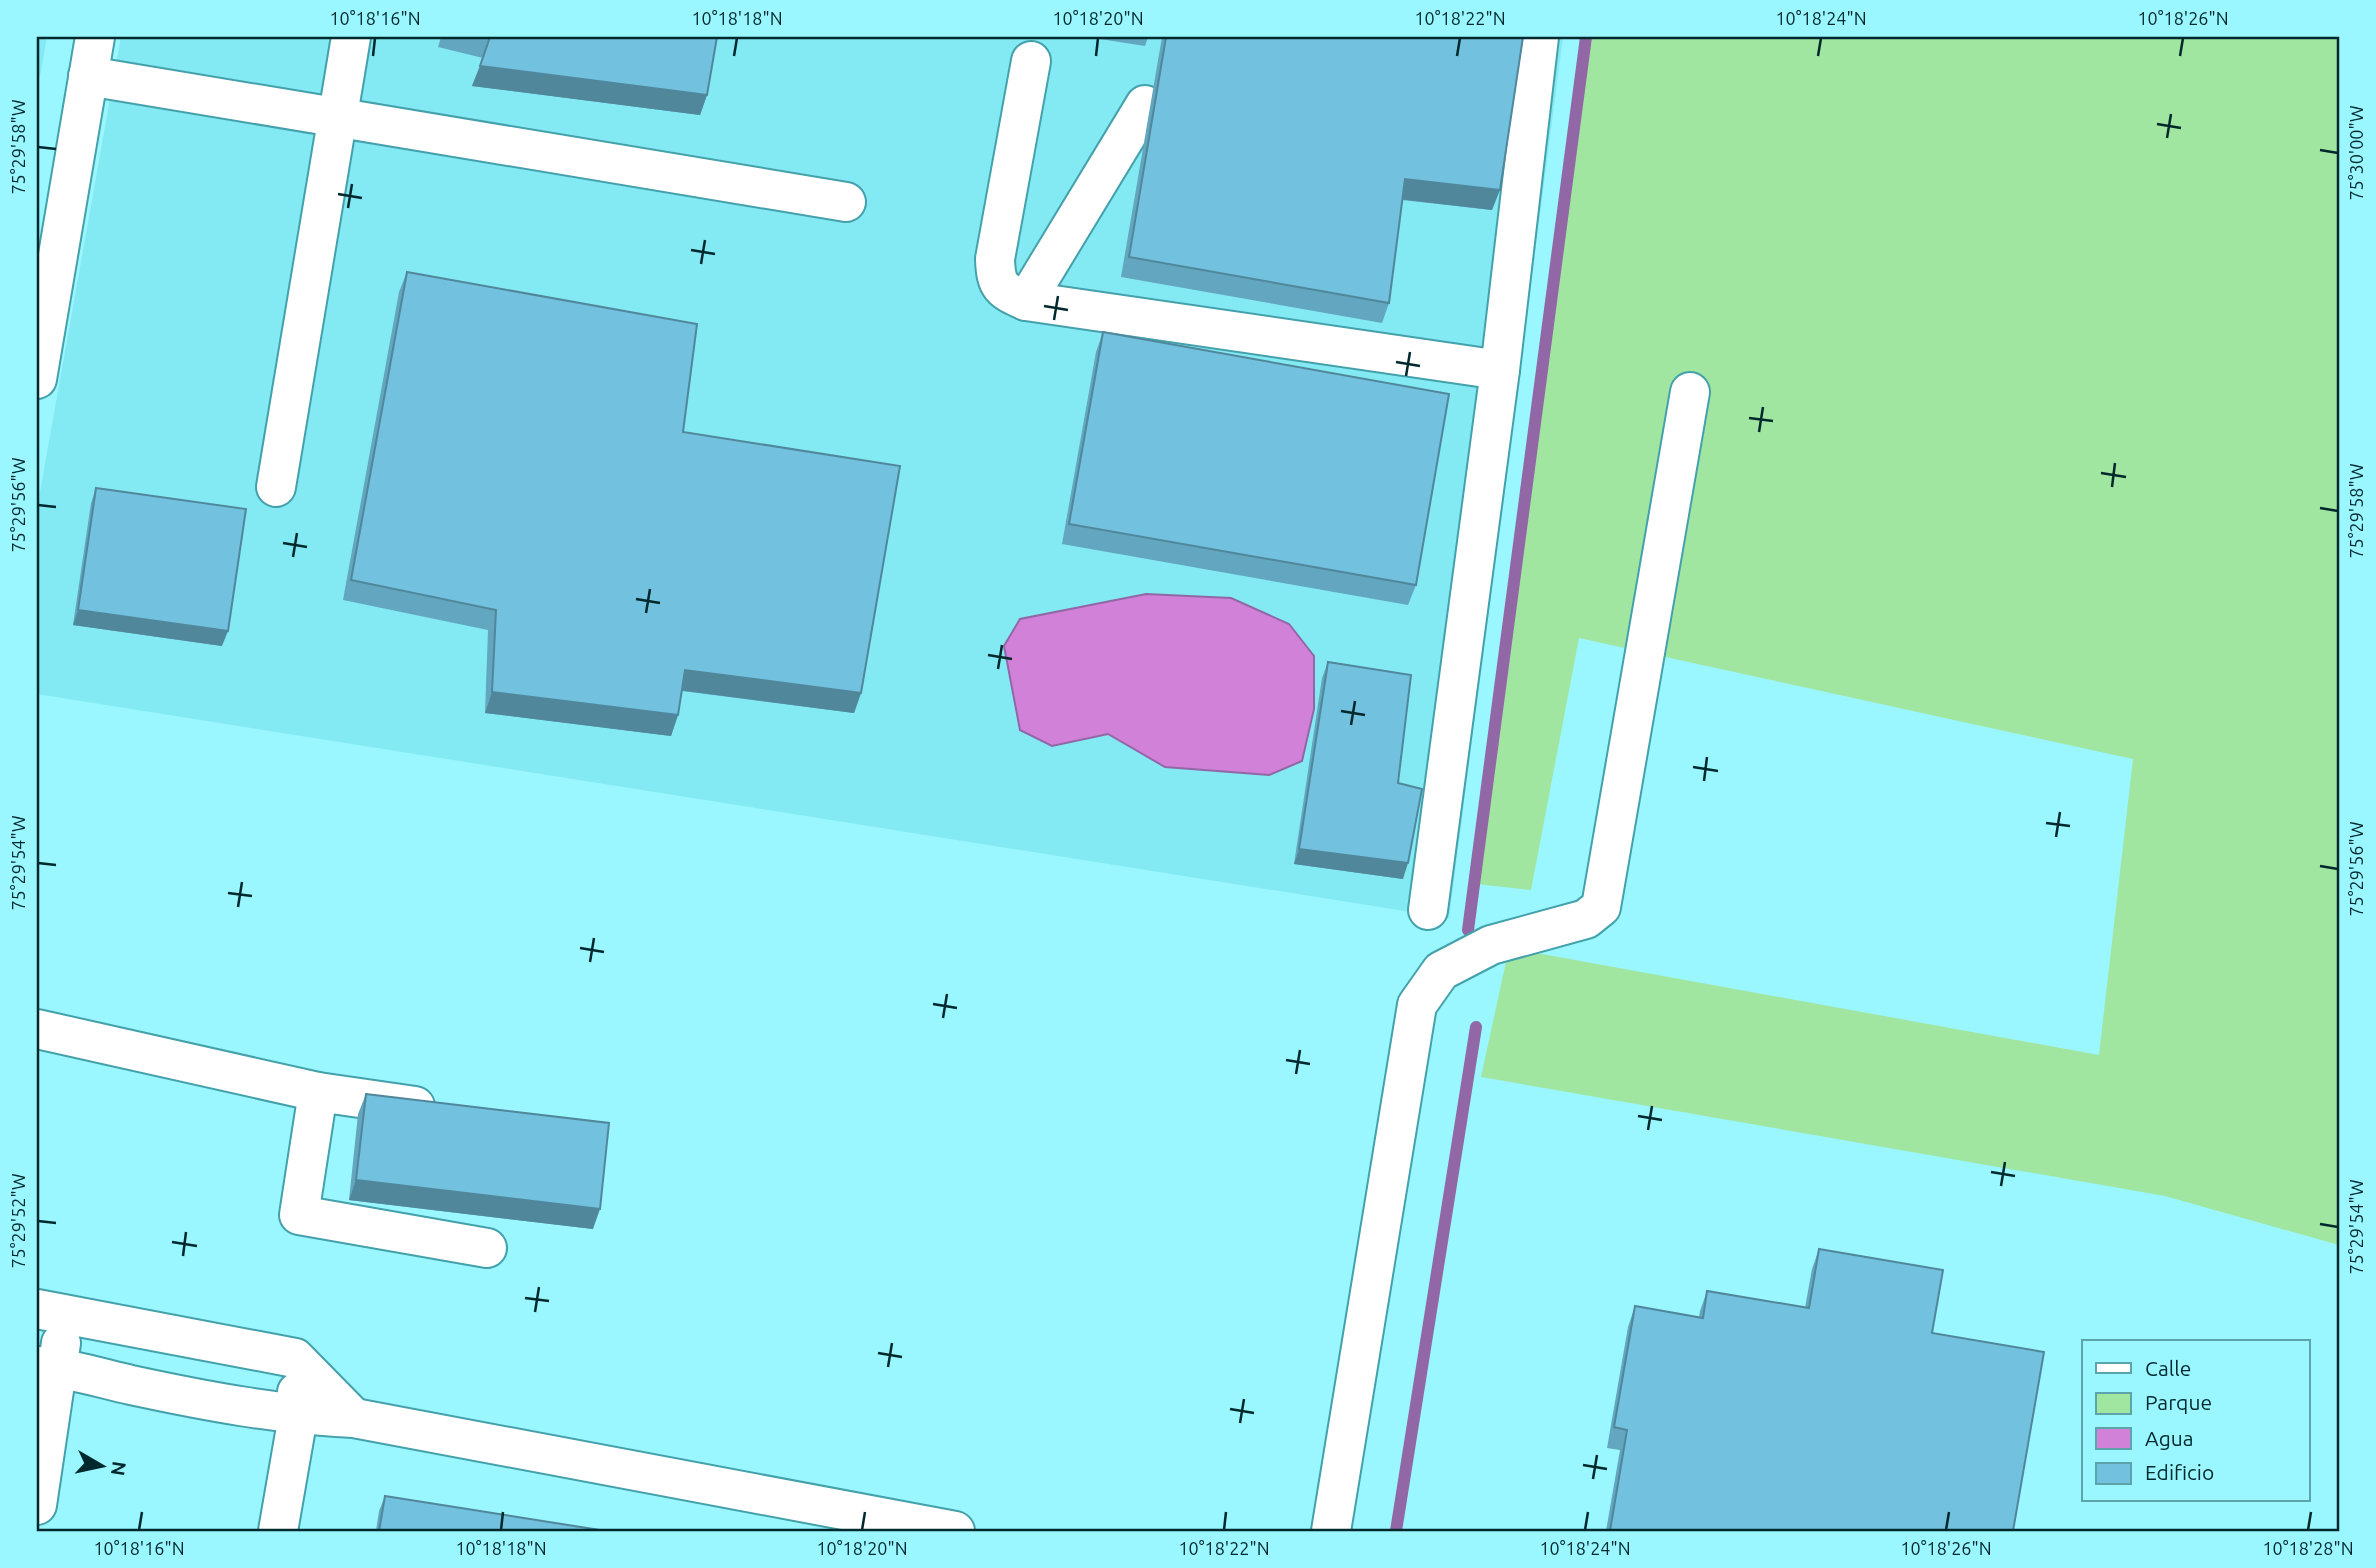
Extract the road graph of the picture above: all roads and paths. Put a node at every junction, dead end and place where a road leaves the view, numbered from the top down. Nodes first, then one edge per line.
1 (95, 37) edge
2 (351, 37) edge
3 (1539, 37) edge
4 (1031, 61) dead end
5 (88, 76) junction
6 (1145, 104) dead end
7 (337, 117) junction
8 (846, 202) dead end
9 (1026, 302) junction
10 (1500, 370) junction
11 (37, 379) edge
12 (1690, 392) dead end
13 (276, 487) dead end
14 (1428, 909) dead end
15 (37, 1029) edge
16 (318, 1092) junction
17 (453, 1112) edge
18 (487, 1248) dead end
19 (52, 1311) edge
20 (295, 1358) junction
21 (47, 1367) edge
22 (298, 1416) junction
23 (354, 1418) junction
24 (37, 1505) edge
25 (278, 1531) edge
26 (956, 1531) edge
27 (1331, 1531) edge

1 - 5 street
2 - 7 street
3 - 10 street
4 - 9 street
5 - 7 street
5 - 11 street
6 - 9 street
7 - 8 street
7 - 13 street
9 - 10 street
10 - 14 street
12 - 27 street
15 - 16 street
16 - 17 street
16 - 18 street
19 - 20 street
19 - 21 street
20 - 22 street
20 - 23 street
21 - 22 street
21 - 24 street
22 - 23 street
22 - 25 street
23 - 26 street

